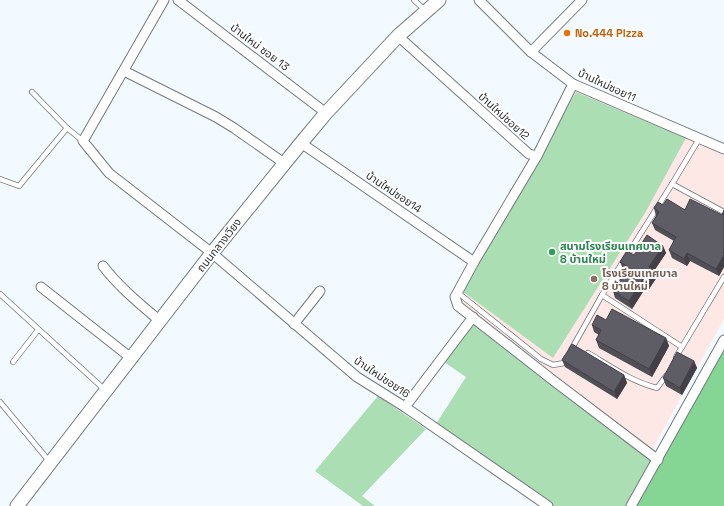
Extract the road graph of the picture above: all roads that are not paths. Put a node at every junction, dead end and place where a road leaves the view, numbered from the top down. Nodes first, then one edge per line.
1 (164, 0) edge
2 (178, 0) edge
3 (414, 0) edge
4 (439, 0) edge
5 (479, 0) edge
6 (582, 0) edge
7 (426, 12) junction
8 (398, 36) junction
9 (531, 52) junction
10 (124, 71) junction
11 (573, 84) junction
12 (32, 92) dead end
13 (326, 113) junction
14 (67, 128) junction
15 (698, 139) junction
16 (83, 141) junction
17 (301, 143) junction
18 (724, 149) edge
19 (537, 156) junction
20 (284, 163) junction
21 (0, 180) edge
22 (672, 184) junction
23 (724, 212) edge
24 (212, 253) junction
25 (474, 262) junction
26 (103, 266) dead end
27 (724, 277) edge
28 (41, 287) dead end
29 (320, 291) dead end
30 (457, 292) junction
31 (0, 294) edge
32 (602, 296) junction
33 (473, 317) junction
34 (160, 321) junction
35 (294, 324) junction
36 (38, 330) junction
37 (724, 340) edge
38 (574, 346) junction
39 (682, 347) junction
40 (131, 358) junction
41 (675, 360) edge
42 (13, 362) dead end
43 (668, 373) edge
44 (106, 391) junction
45 (0, 402) edge
46 (405, 407) junction
47 (658, 460) junction
48 (50, 462) junction
49 (17, 506) edge
50 (548, 506) edge
51 (631, 506) edge

1 - 10 street
2 - 13 street, บ้านใหม่ ซอย 13
3 - 7 lane
4 - 7 main road, ถนนกลางเวียง
5 - 9 street, บ้านใหม่ซอย11
6 - 9 street
7 - 8 main road, ถนนกลางเวียง
8 - 13 main road, ถนนกลางเวียง
8 - 19 street, บ้านใหม่ซอย12
9 - 11 street, บ้านใหม่ซอย11
10 - 16 street
10 - 20 street
11 - 15 street, บ้านใหม่ซอย11
11 - 19 street, บ้านใหม่ซอย12
12 - 14 lane
13 - 17 main road, ถนนกลางเวียง
14 - 16 lane
14 - 21 lane
15 - 18 street, บ้านใหม่ซอย11
15 - 22 lane
16 - 24 street, บ้านใหม่ซอย16
17 - 20 main road, ถนนกลางเวียง
17 - 25 street, บ้านใหม่ซอย14
19 - 25 street
20 - 24 main road, ถนนกลางเวียง
22 - 23 lane
22 - 32 lane
24 - 34 main road, ถนนกลางเวียง
24 - 35 street, บ้านใหม่ซอย16
25 - 30 street
26 - 34 street
27 - 39 lane
28 - 40 street
29 - 35 street
30 - 33 street
30 - 38 lane
31 - 36 lane
32 - 38 lane
32 - 39 lane
33 - 46 street
33 - 47 street
34 - 40 main road, ถนนกลางเวียง
35 - 46 street, บ้านใหม่ซอย16
36 - 42 lane
36 - 44 lane
37 - 47 street
38 - 43 lane
39 - 41 lane
40 - 44 main road, ถนนกลางเวียง
44 - 48 main road, ถนนกลางเวียง
45 - 48 lane
46 - 50 street, บ้านใหม่ซอย16
47 - 51 street
48 - 49 main road, ถนนกลางเวียง

